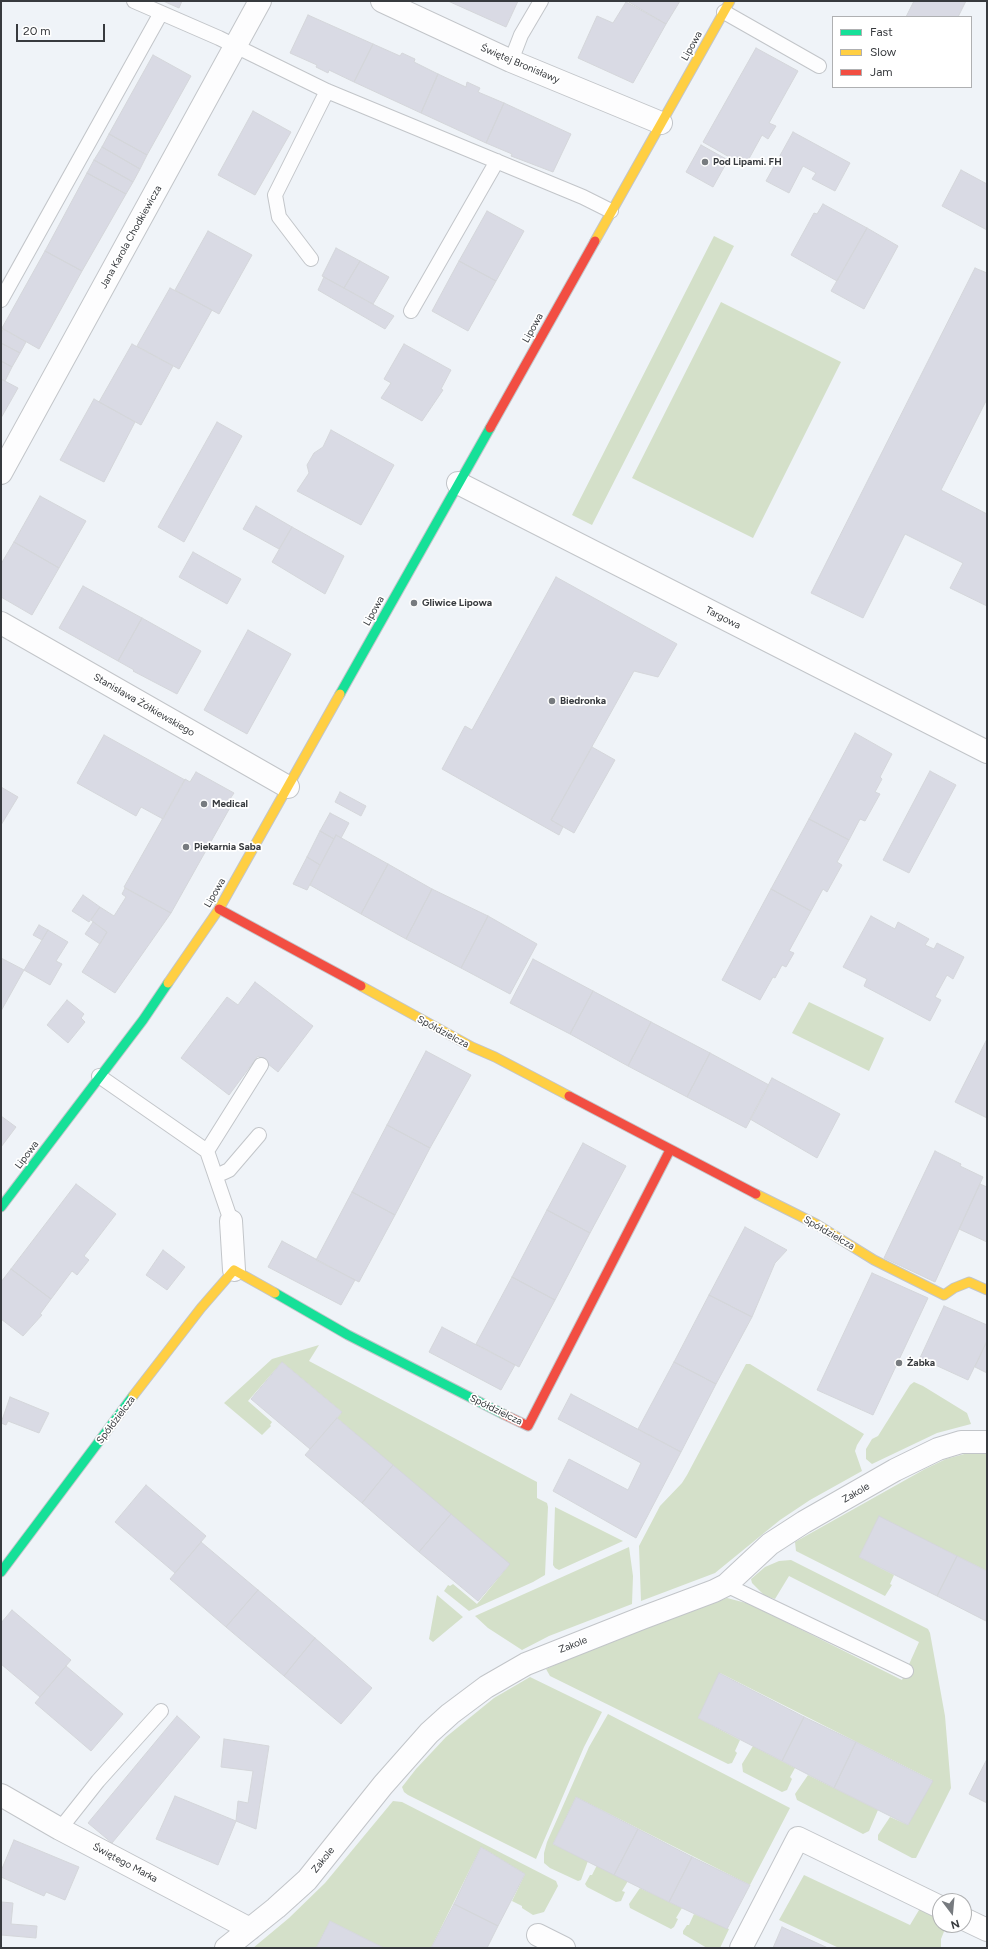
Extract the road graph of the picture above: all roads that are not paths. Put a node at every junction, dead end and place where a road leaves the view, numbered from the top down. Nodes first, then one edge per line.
1 (134, 1) edge
2 (260, 1) edge
3 (382, 1) edge
4 (541, 1) edge
5 (727, 6) edge
6 (162, 13) junction
7 (236, 47) junction
8 (511, 61) junction
9 (819, 66) dead end
10 (327, 90) junction
11 (661, 123) junction
12 (497, 161) junction
13 (612, 211) junction
14 (311, 259) dead end
15 (1, 300) edge
16 (411, 312) dead end
17 (1, 473) edge
18 (458, 483) junction
19 (1, 623) edge
20 (987, 752) edge
21 (288, 787) junction
22 (219, 910) junction
23 (261, 1065) dead end
24 (99, 1076) junction
25 (259, 1135) dead end
26 (670, 1150) junction
27 (207, 1151) junction
28 (216, 1176) junction
29 (1, 1208) edge
30 (230, 1222) joint
31 (234, 1270) junction
32 (987, 1290) edge
33 (987, 1442) edge
34 (1, 1572) edge
35 (726, 1585) junction
36 (906, 1671) dead end
37 (161, 1711) dead end
38 (1, 1796) edge
39 (60, 1829) junction
40 (932, 1903) edge
41 (972, 1923) edge
42 (250, 1929) junction
43 (987, 1930) edge
44 (538, 1935) dead end
45 (226, 1948) edge
46 (564, 1948) edge
47 (741, 1948) edge

1 - 6 lane
2 - 7 street, Jana Karola Chodkiewicza
3 - 8 street, Świętej Bronisławy
4 - 8 lane
5 - 9 lane
5 - 11 street, Lipowa
6 - 7 lane
6 - 15 lane
7 - 10 lane
7 - 17 street, Jana Karola Chodkiewicza
8 - 11 street, Świętej Bronisławy
10 - 12 lane
10 - 14 lane
11 - 13 street, Lipowa
12 - 13 lane
12 - 16 lane
13 - 18 street, Lipowa
18 - 20 street, Targowa
18 - 21 street, Lipowa
19 - 21 street, Stanisława Żółkiewskiego
21 - 22 street, Lipowa
22 - 24 street, Lipowa
22 - 26 street, Spółdzielcza
23 - 27 lane
24 - 27 lane
24 - 29 street, Lipowa
25 - 28 lane
26 - 31 street, Spółdzielcza
26 - 32 street, Spółdzielcza
27 - 28 lane
28 - 30 lane
30 - 31 street
31 - 34 street, Spółdzielcza
33 - 35 street, Zakole
35 - 36 lane
35 - 42 street, Zakole
37 - 39 lane
38 - 39 street, Świętego Marka
39 - 42 street, Świętego Marka
40 - 47 street
41 - 43 street
42 - 45 street, Zakole
44 - 46 street

